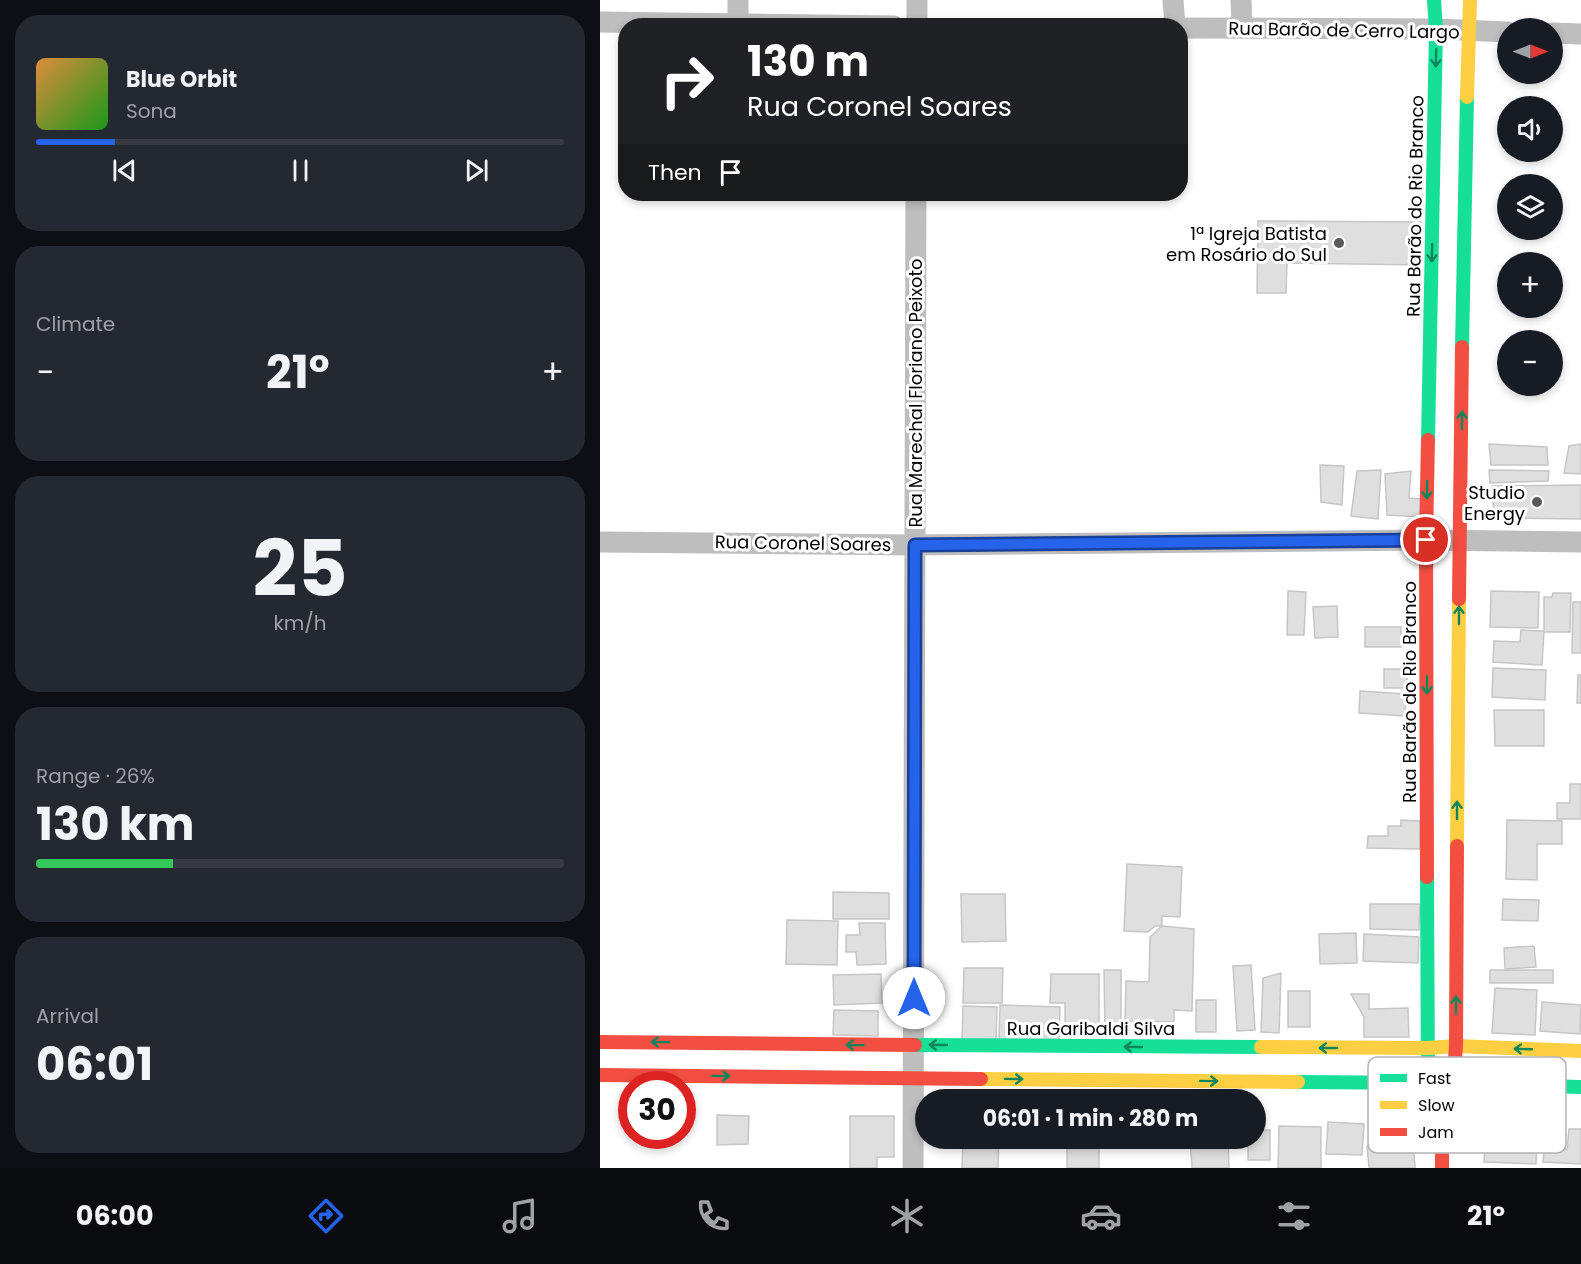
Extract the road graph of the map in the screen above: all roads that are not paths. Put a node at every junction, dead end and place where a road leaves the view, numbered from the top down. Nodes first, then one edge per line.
1 (738, 0) edge
2 (917, 0) edge
3 (1173, 0) edge
4 (1240, 0) edge
5 (1434, 0) edge
6 (1470, 0) edge
7 (738, 18) edge
8 (917, 18) edge
9 (1174, 18) edge
10 (600, 22) edge
11 (618, 22) edge
12 (1188, 28) edge
13 (1242, 28) junction
14 (1436, 29) junction
15 (1468, 31) junction
16 (1497, 32) edge
17 (1563, 33) edge
18 (1581, 34) edge
19 (916, 201) edge
20 (1426, 540) junction
21 (1459, 540) junction
22 (600, 542) edge
23 (1581, 542) edge
24 (915, 545) junction
25 (600, 1042) edge
26 (913, 1045) junction
27 (1456, 1046) junction
28 (1428, 1048) junction
29 (1581, 1051) edge
30 (1428, 1057) edge
31 (1455, 1057) edge
32 (1173, 1064) junction
33 (600, 1075) edge
34 (913, 1078) junction
35 (1368, 1079) edge
36 (1566, 1087) edge
37 (1581, 1087) edge
38 (913, 1168) edge

1 - 7 street
2 - 8 street
3 - 9 street
4 - 13 street
5 - 14 street, Rua Barão do Rio Branco
6 - 15 street, Rua Barão do Rio Branco
10 - 11 street
12 - 13 street, Rua Barão de Cerro Largo
13 - 14 street, Rua Barão de Cerro Largo
14 - 15 street, Rua Barão de Cerro Largo
14 -> 20 street, Rua Barão do Rio Branco
15 - 16 street, Rua Barão de Cerro Largo
21 -> 15 street, Rua Barão do Rio Branco
17 - 18 street
19 - 24 street, Rua Marechal Floriano Peixoto
20 - 21 street, Rua Coronel Soares
20 - 24 street, Rua Coronel Soares
20 -> 28 street, Rua Barão do Rio Branco
21 - 23 street, Rua Coronel Soares
27 -> 21 street, Rua Barão do Rio Branco
22 - 24 street, Rua Coronel Soares
24 - 26 street, Rua Marechal Floriano Peixoto
26 -> 25 street, Rua Garibaldi Silva
32 -> 26 street, Rua Garibaldi Silva
26 - 34 street, Rua Marechal Floriano Peixoto
27 - 28 street, Rua Garibaldi Silva
29 -> 27 street, Rua Garibaldi Silva
27 - 31 street, Rua Barão do Rio Branco
28 - 30 street, Rua Barão do Rio Branco
28 -> 32 street, Rua Garibaldi Silva
34 -> 32 street, Rua Garibaldi Silva
32 -> 35 street, Rua Garibaldi Silva
33 -> 34 street, Rua Garibaldi Silva
34 - 38 street, Rua Marechal Floriano Peixoto
36 - 37 street, Rua Garibaldi Silva

